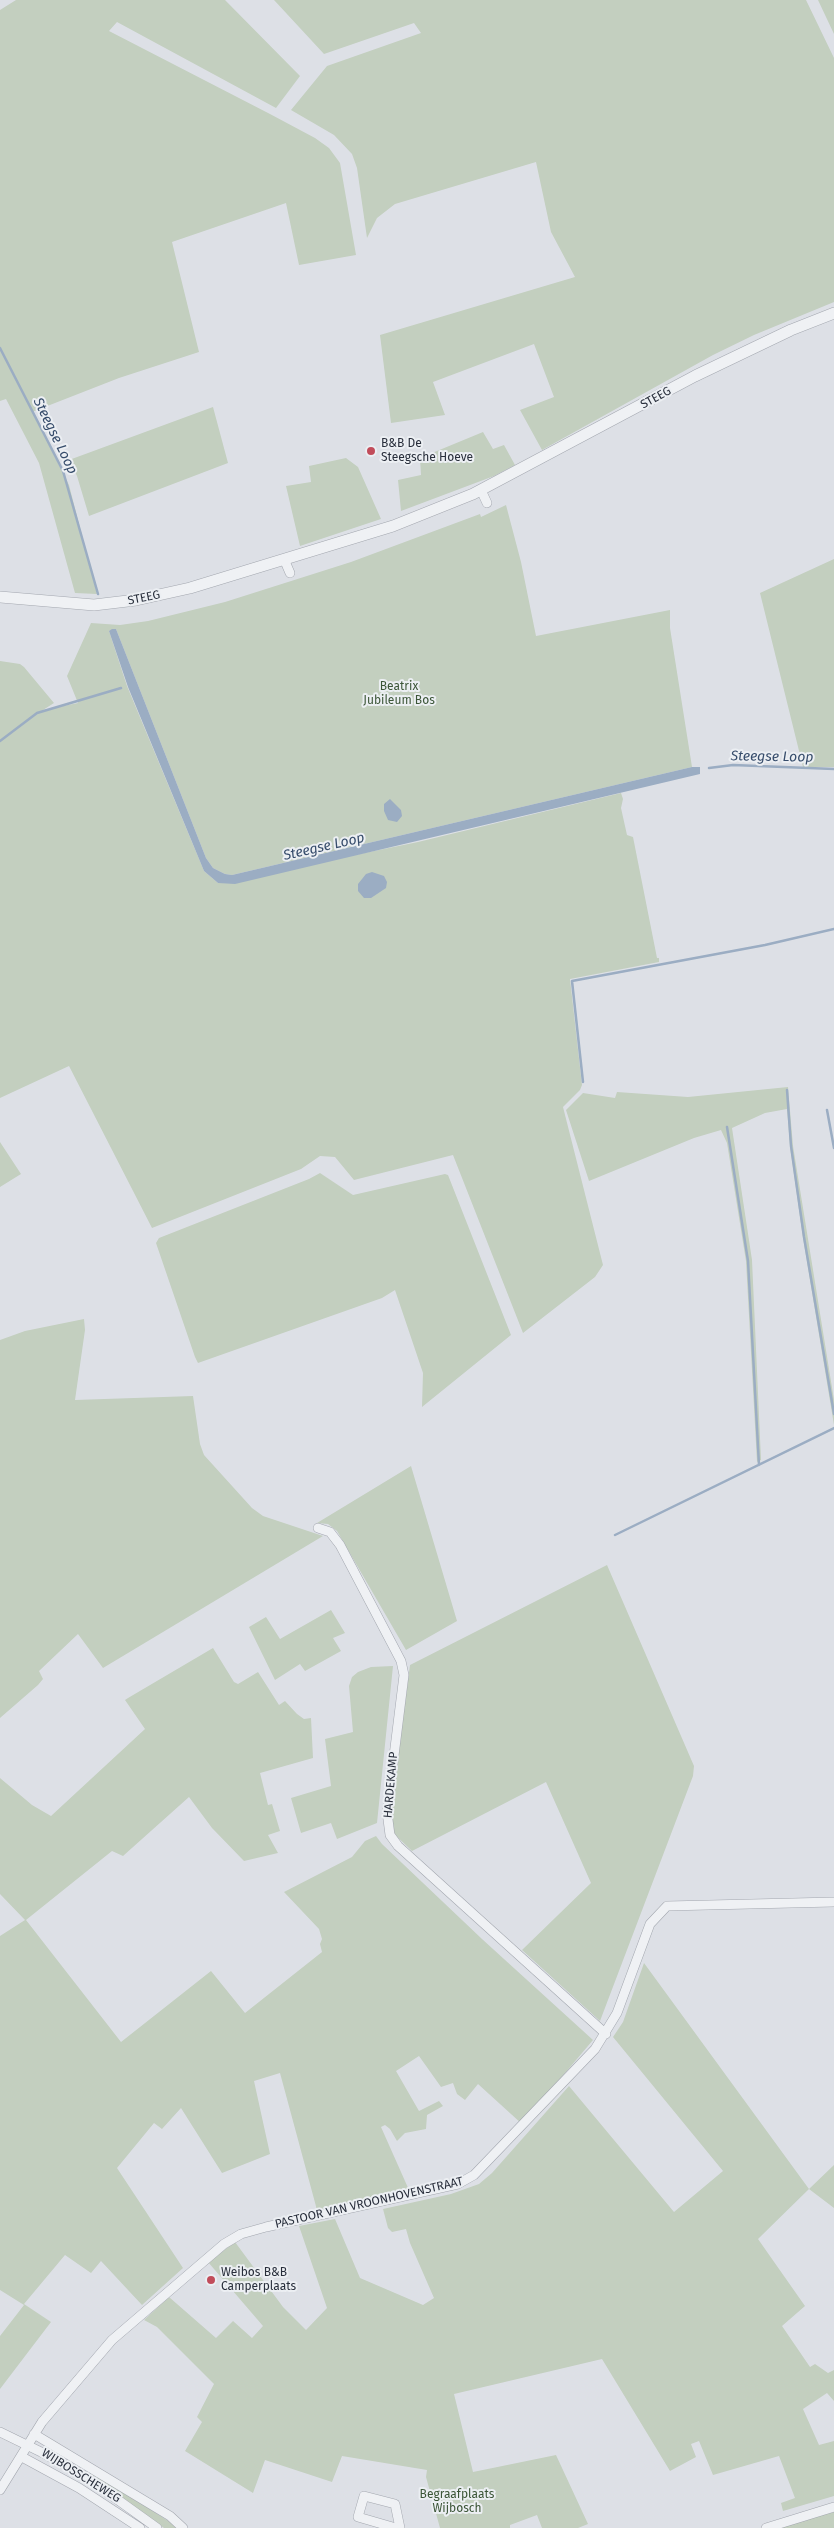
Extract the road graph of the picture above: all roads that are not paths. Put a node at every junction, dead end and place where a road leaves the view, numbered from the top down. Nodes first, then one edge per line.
1 (834, 313) edge
2 (481, 490) junction
3 (487, 503) dead end
4 (284, 559) junction
5 (290, 573) dead end
6 (0, 597) edge
7 (318, 1528) dead end
8 (834, 1902) edge
9 (606, 2034) junction
10 (0, 2432) edge
11 (34, 2434) junction
12 (29, 2445) junction
13 (22, 2457) junction
14 (0, 2490) edge
15 (834, 2507) edge
16 (140, 2528) edge
17 (157, 2528) edge
18 (183, 2528) edge
19 (396, 2528) edge
20 (400, 2528) edge
21 (766, 2528) edge

1 - 2 street, STEEG
2 - 3 street
2 - 4 street, STEEG
4 - 5 street
4 - 6 street, STEEG
7 - 9 street, HARDEKAMP
8 - 9 street, PASTOOR VAN VROONHOVENSTRAAT
9 - 11 street, PASTOOR VAN VROONHOVENSTRAAT
10 - 12 street, WIJBOSSCHEWEG
11 - 12 street, PASTOOR VAN VROONHOVENSTRAAT
11 - 18 street, WIJBOSSCHEWEG
12 - 13 street, PASTOOR VAN VROONHOVENSTRAAT
12 - 17 street, WIJBOSSCHEWEG
13 - 14 street, PASTOOR VAN VROONHOVENSTRAAT
13 - 16 street, WIJBOSSCHEWEG
15 - 21 street
19 - 20 street

